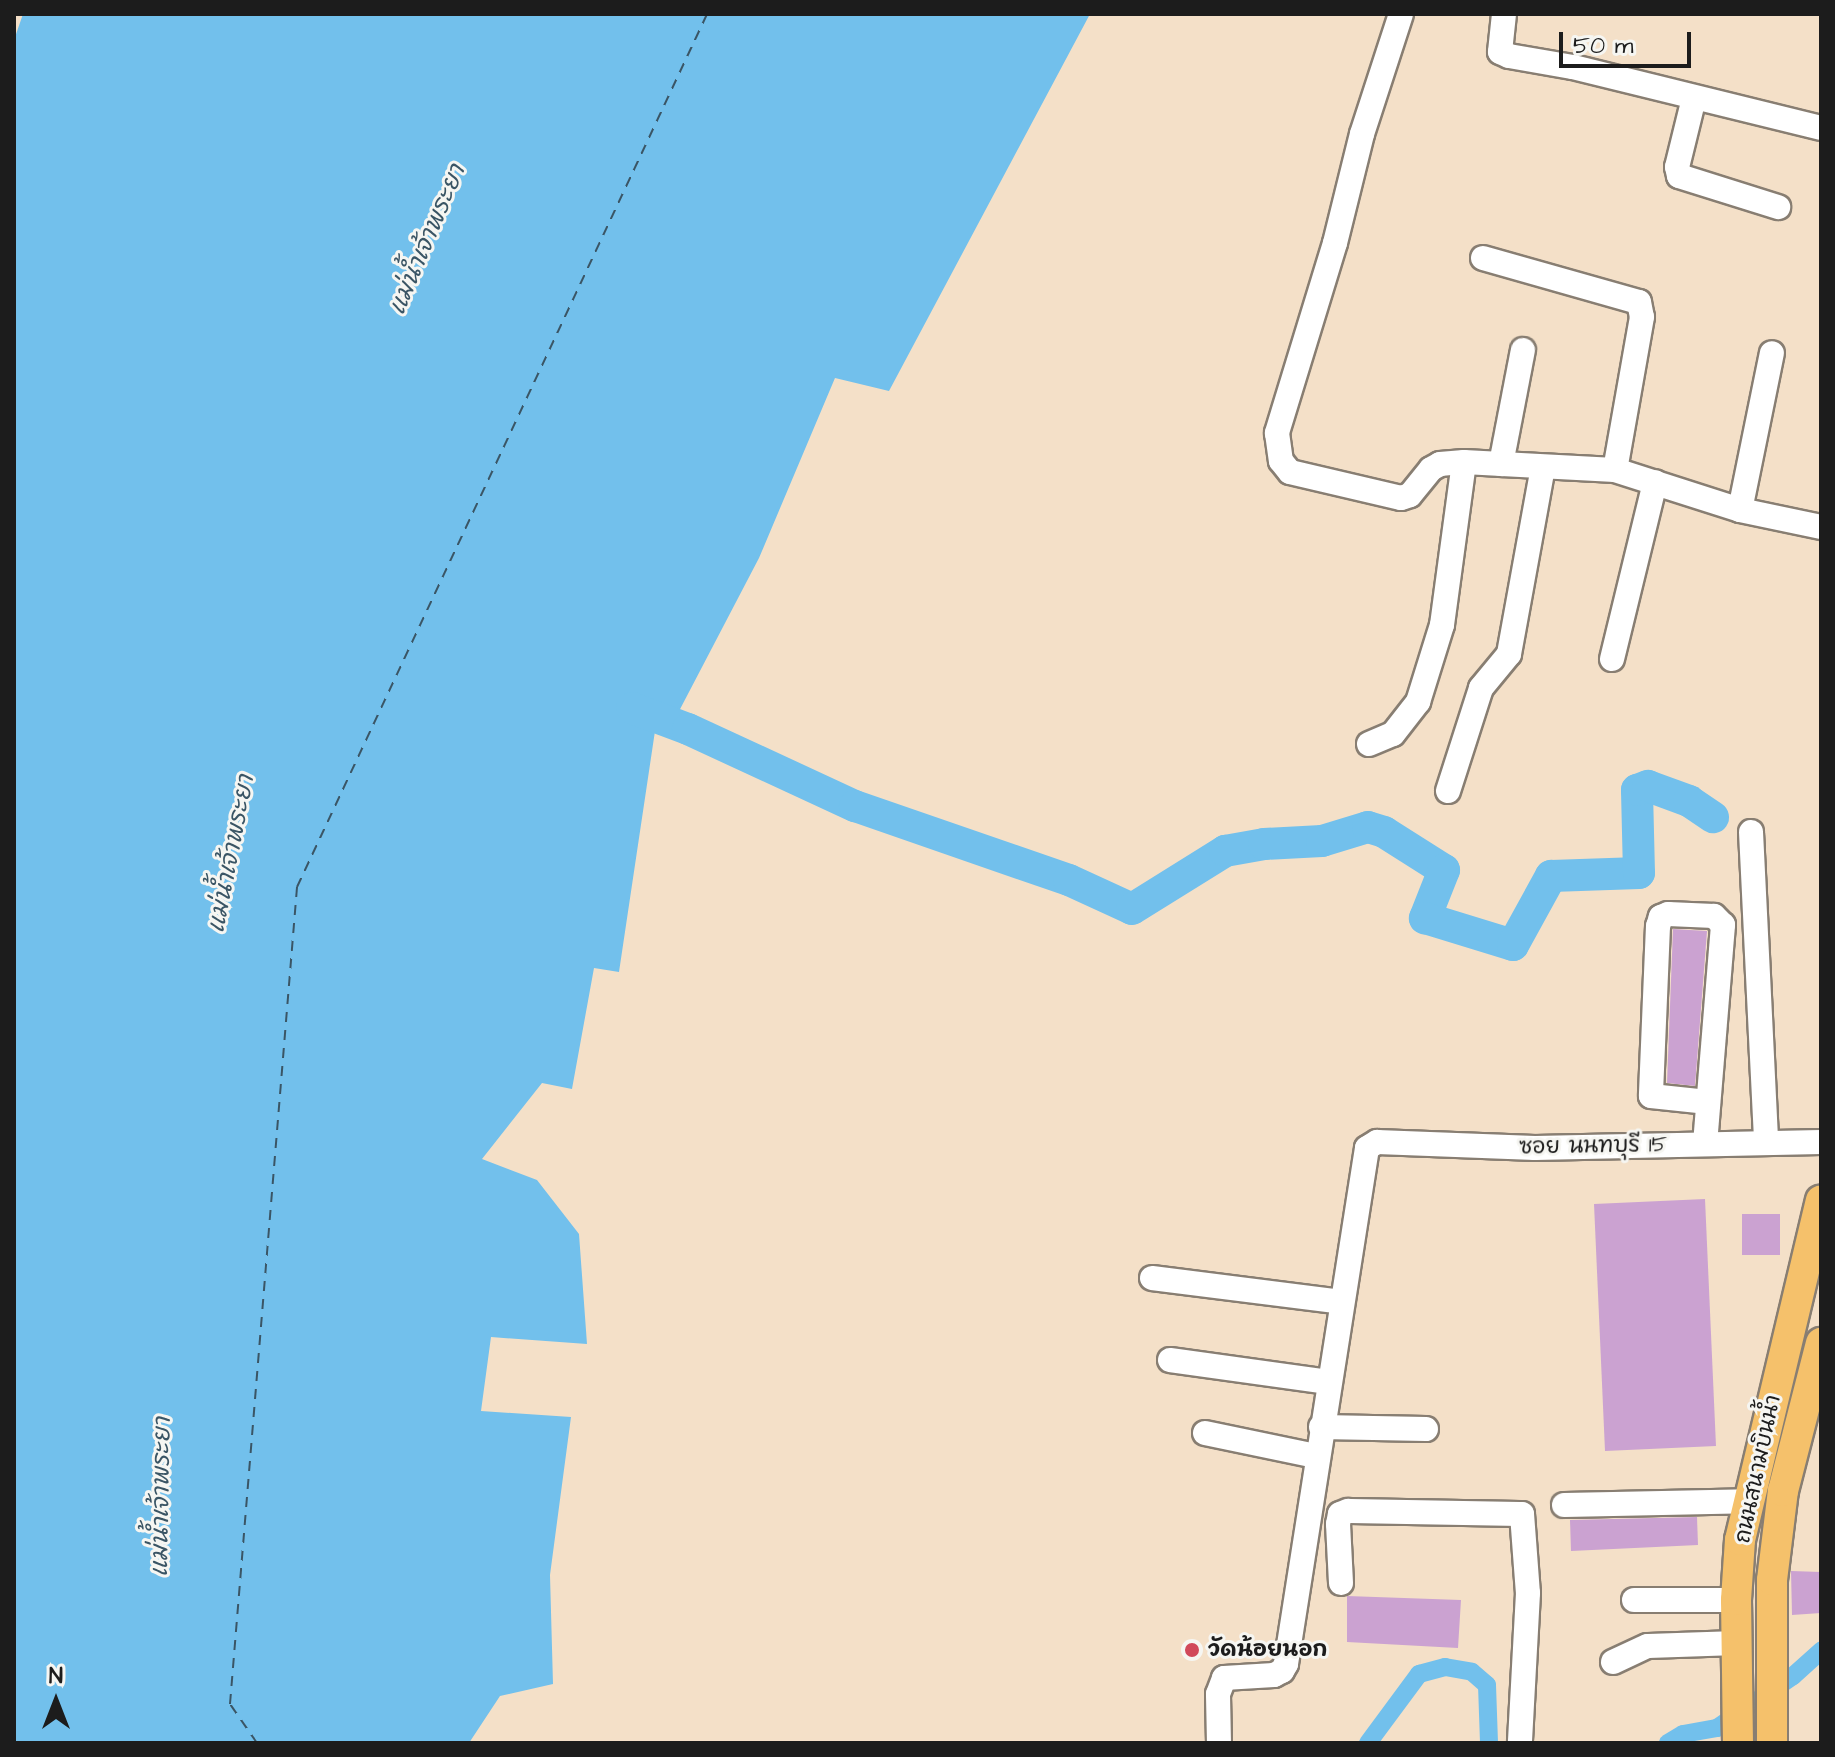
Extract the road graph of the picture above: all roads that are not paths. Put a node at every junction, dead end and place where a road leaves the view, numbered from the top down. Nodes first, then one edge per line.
1 (1401, 14) edge
2 (1504, 14) edge
3 (1694, 98) junction
4 (1821, 128) edge
5 (1778, 207) dead end
6 (1483, 258) dead end
7 (1523, 350) dead end
8 (1772, 353) dead end
9 (1464, 462) junction
10 (1501, 464) junction
11 (1543, 467) junction
12 (1615, 470) junction
13 (1655, 482) junction
14 (1740, 510) junction
15 (1821, 527) edge
16 (1612, 659) dead end
17 (1369, 744) dead end
18 (1448, 791) dead end
19 (1751, 832) dead end
20 (1708, 1102) junction
21 (1821, 1142) edge
22 (1766, 1143) junction
23 (1705, 1144) junction
24 (1821, 1201) edge
25 (1152, 1278) dead end
26 (1341, 1302) junction
27 (1170, 1360) dead end
28 (1819, 1360) edge
29 (1328, 1382) junction
30 (1321, 1427) junction
31 (1426, 1429) dead end
32 (1205, 1433) dead end
33 (1316, 1456) junction
34 (1748, 1501) junction
35 (1564, 1505) dead end
36 (1341, 1583) dead end
37 (1634, 1600) dead end
38 (1736, 1600) junction
39 (1737, 1643) junction
40 (1613, 1662) dead end
41 (1738, 1733) edge
42 (1219, 1743) edge
43 (1520, 1743) edge
44 (1772, 1743) edge

1 - 9 street
2 - 3 street
3 - 4 street
3 - 5 street
6 - 12 street
7 - 10 street
8 - 14 street
9 - 10 street
9 - 17 street
10 - 11 street
11 - 12 street
11 - 18 street
12 - 13 street
13 - 14 street
13 - 16 street
14 - 15 street
19 - 22 street
20 - 20 street
20 - 23 street
21 - 22 street, ซอย นนทบุรี 15
22 - 23 street, ซอย นนทบุรี 15
23 - 26 street, ซอย นนทบุรี 15
24 - 34 main road, ถนนสนามบินน้ำ
25 - 26 street
26 - 29 street
27 - 29 street
28 - 44 main road, ถนนสนามบินน้ำ
29 - 30 street
30 - 31 street
30 - 33 street
32 - 33 street
33 - 42 street
34 - 35 street
34 - 38 main road, ถนนสนามบินน้ำ
36 - 43 street
37 - 38 street
38 - 39 main road, ถนนสนามบินน้ำ
39 - 40 street
39 - 41 main road, ถนนสนามบินน้ำ

